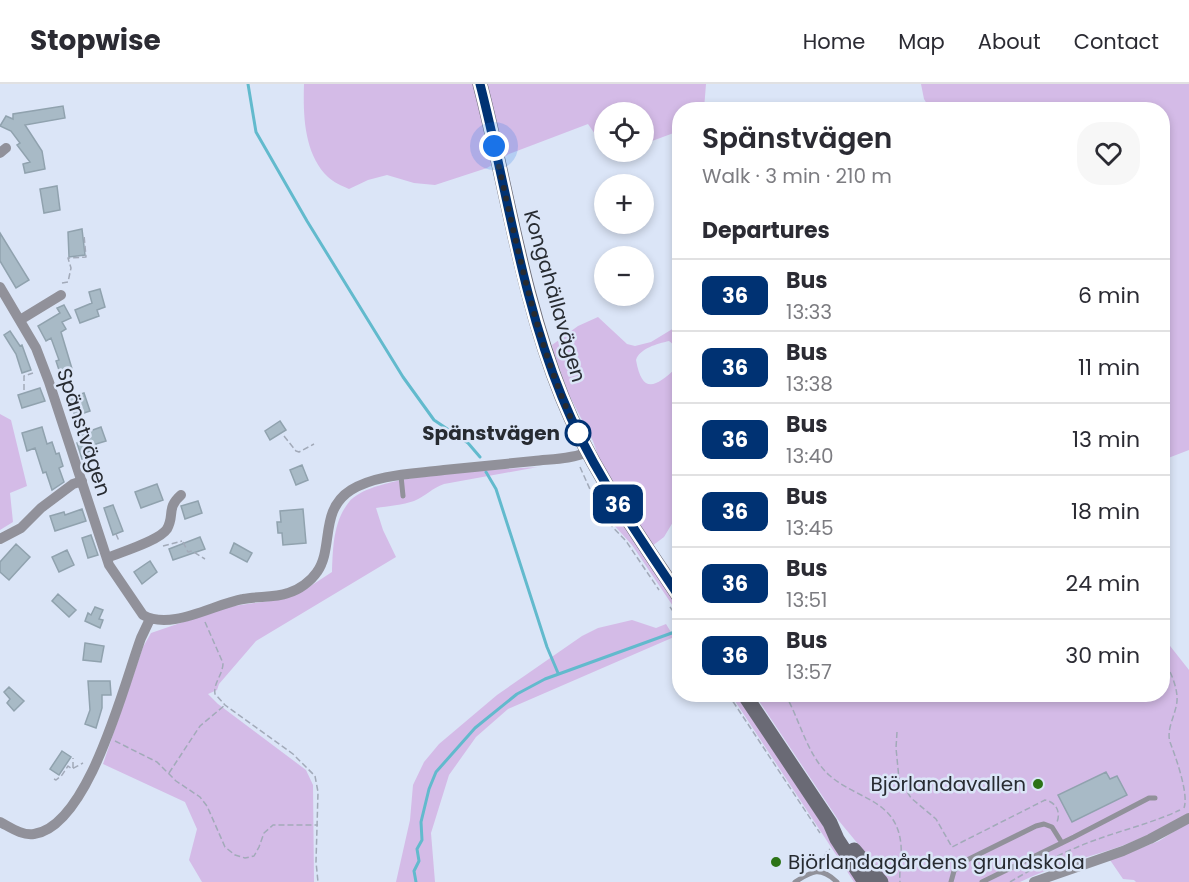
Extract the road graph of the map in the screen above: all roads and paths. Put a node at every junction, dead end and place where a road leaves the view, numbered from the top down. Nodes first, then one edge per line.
1 (480, 84) edge
2 (84, 235) dead end
3 (62, 283) dead end
4 (0, 287) edge
5 (61, 295) dead end
6 (20, 320) junction
7 (36, 372) dead end
8 (24, 390) dead end
9 (284, 436) dead end
10 (314, 444) dead end
11 (581, 454) junction
12 (401, 476) junction
13 (82, 481) junction
14 (181, 495) dead end
15 (403, 496) dead end
16 (603, 504) dead end
17 (597, 508) junction
18 (0, 538) edge
19 (183, 542) dead end
20 (107, 558) junction
21 (205, 559) dead end
22 (659, 591) dead end
23 (672, 599) edge
24 (200, 612) junction
25 (150, 619) junction
26 (1170, 673) edge
27 (733, 702) edge
28 (749, 702) edge
29 (790, 702) edge
30 (225, 705) junction
31 (897, 732) dead end
32 (106, 736) junction
33 (73, 759) dead end
34 (84, 762) dead end
35 (72, 769) junction
36 (169, 774) junction
37 (54, 779) dead end
38 (1155, 798) dead end
39 (1189, 818) edge
40 (0, 822) edge
41 (830, 823) junction
42 (318, 825) junction
43 (1052, 827) junction
44 (825, 840) dead end
45 (1062, 843) junction
46 (830, 849) dead end
47 (820, 872) junction
48 (318, 882) edge
49 (795, 882) edge
50 (837, 882) edge
51 (865, 882) edge
52 (881, 882) edge
53 (900, 882) edge
54 (951, 882) edge
55 (982, 882) edge
56 (1010, 882) edge
57 (1034, 882) edge

1 - 11 street, Kongahällavägen
2 - 3 path
4 - 6 street, Spänstvägen
5 - 6 street
6 - 13 street, Spänstvägen
7 - 8 path
9 - 10 path
11 - 12 street
11 - 17 path
11 - 23 street, Kongahällavägen
12 - 15 lane
12 - 24 street
13 - 18 street
13 - 20 street, Spänstvägen
14 - 20 street
16 - 17 path
17 - 22 path
19 - 21 path
20 - 25 street, Spänstvägen
24 - 25 street
24 - 30 path
25 - 32 street
26 - 56 path
27 - 44 path
28 - 41 street
29 - 53 path
30 - 36 path
30 - 42 path
31 - 43 path
32 - 36 path
32 - 40 street
33 - 35 path
34 - 35 path
35 - 37 path
36 - 42 path
38 - 45 lane
39 - 57 street
41 - 51 street
41 - 52 street
42 - 48 path
43 - 45 lane
43 - 54 lane
45 - 55 lane
46 - 47 path
47 - 49 lane
47 - 50 lane

